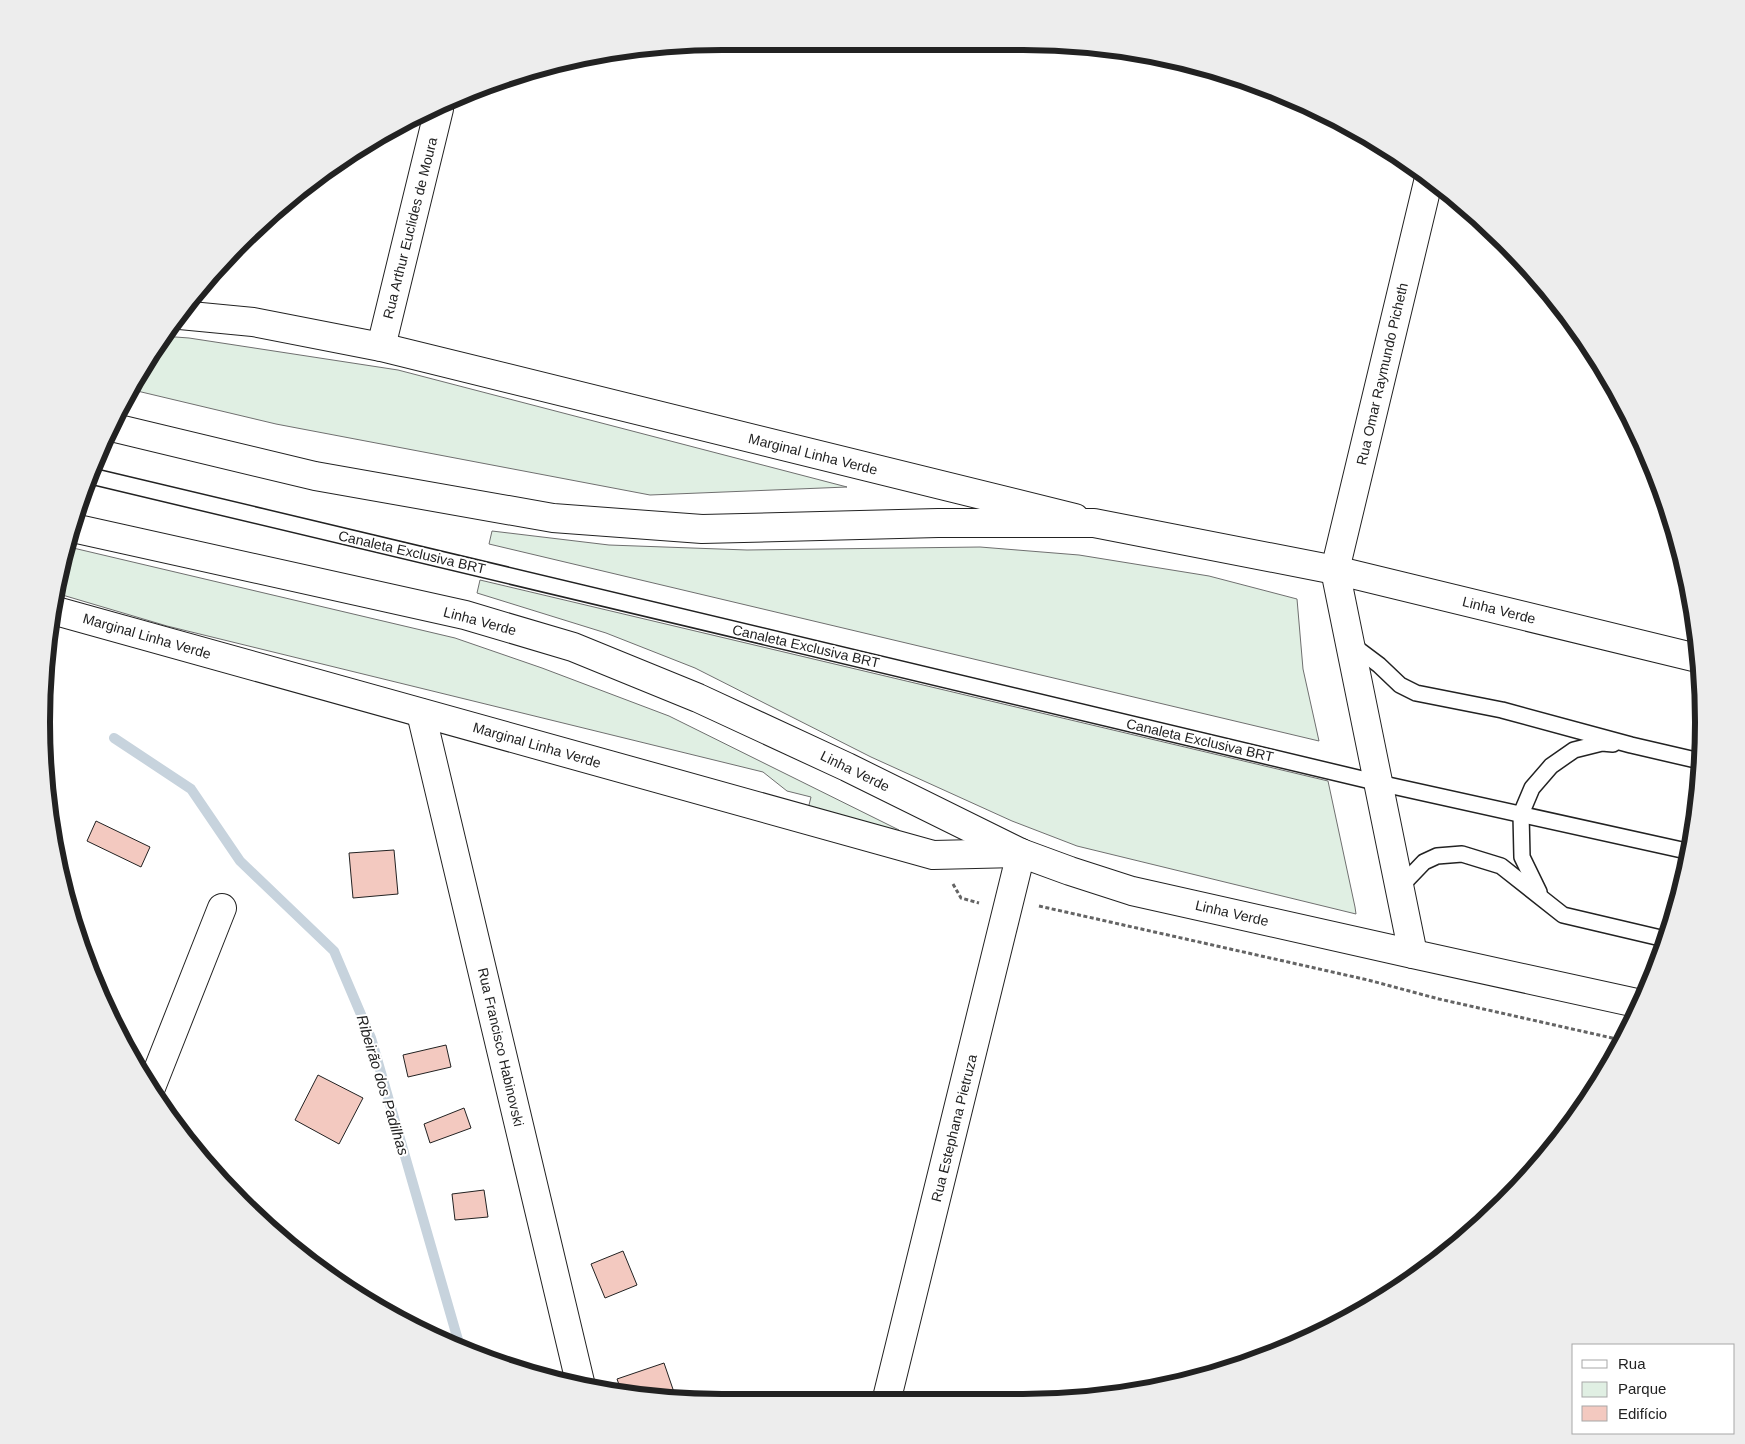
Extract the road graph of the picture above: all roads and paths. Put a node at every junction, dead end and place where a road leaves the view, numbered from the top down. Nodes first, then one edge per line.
1 (438, 113) edge
2 (1427, 186) edge
3 (187, 316) edge
4 (381, 347) junction
5 (117, 429) edge
6 (96, 477) edge
7 (1094, 523) junction
8 (79, 529) edge
9 (1336, 570) junction
10 (60, 612) edge
11 (1351, 644) junction
12 (1692, 657) edge
13 (421, 713) junction
14 (1630, 745) junction
15 (1694, 760) edge
16 (1379, 783) junction
17 (1522, 814) junction
18 (1682, 850) edge
19 (1021, 853) junction
20 (1400, 887) junction
21 (1540, 896) junction
22 (222, 908) dead end
23 (1031, 910) dead end
24 (1659, 938) edge
25 (1413, 954) junction
26 (1633, 1003) edge
27 (1615, 1039) edge
28 (154, 1080) edge
29 (579, 1378) edge
30 (888, 1394) edge

1 - 4 main road, Rua Arthur Euclides de Moura
2 - 9 main road, Rua Omar Raymundo Picheth
3 - 4 main road, Marginal Linha Verde
4 - 7 main road, Marginal Linha Verde
5 - 7 main road, Linha Verde
6 - 16 lane, Canaleta Exclusiva BRT
7 - 9 main road, Linha Verde
8 - 19 main road, Linha Verde
9 - 11 main road
9 - 12 main road, Linha Verde
10 - 13 main road, Marginal Linha Verde
11 - 14 lane
11 - 16 main road
13 - 19 main road, Marginal Linha Verde
13 - 29 main road, Rua Francisco Habinovski
14 - 15 lane
14 - 17 lane
16 - 17 lane, Canaleta Exclusiva BRT
16 - 20 main road
17 - 18 lane, Canaleta Exclusiva BRT
17 - 21 lane
19 - 25 main road, Linha Verde
19 - 30 main road, Rua Estephana Pietruza
20 - 21 lane
20 - 25 main road
21 - 24 lane
22 - 28 main road
23 - 27 path
25 - 26 main road, Linha Verde

